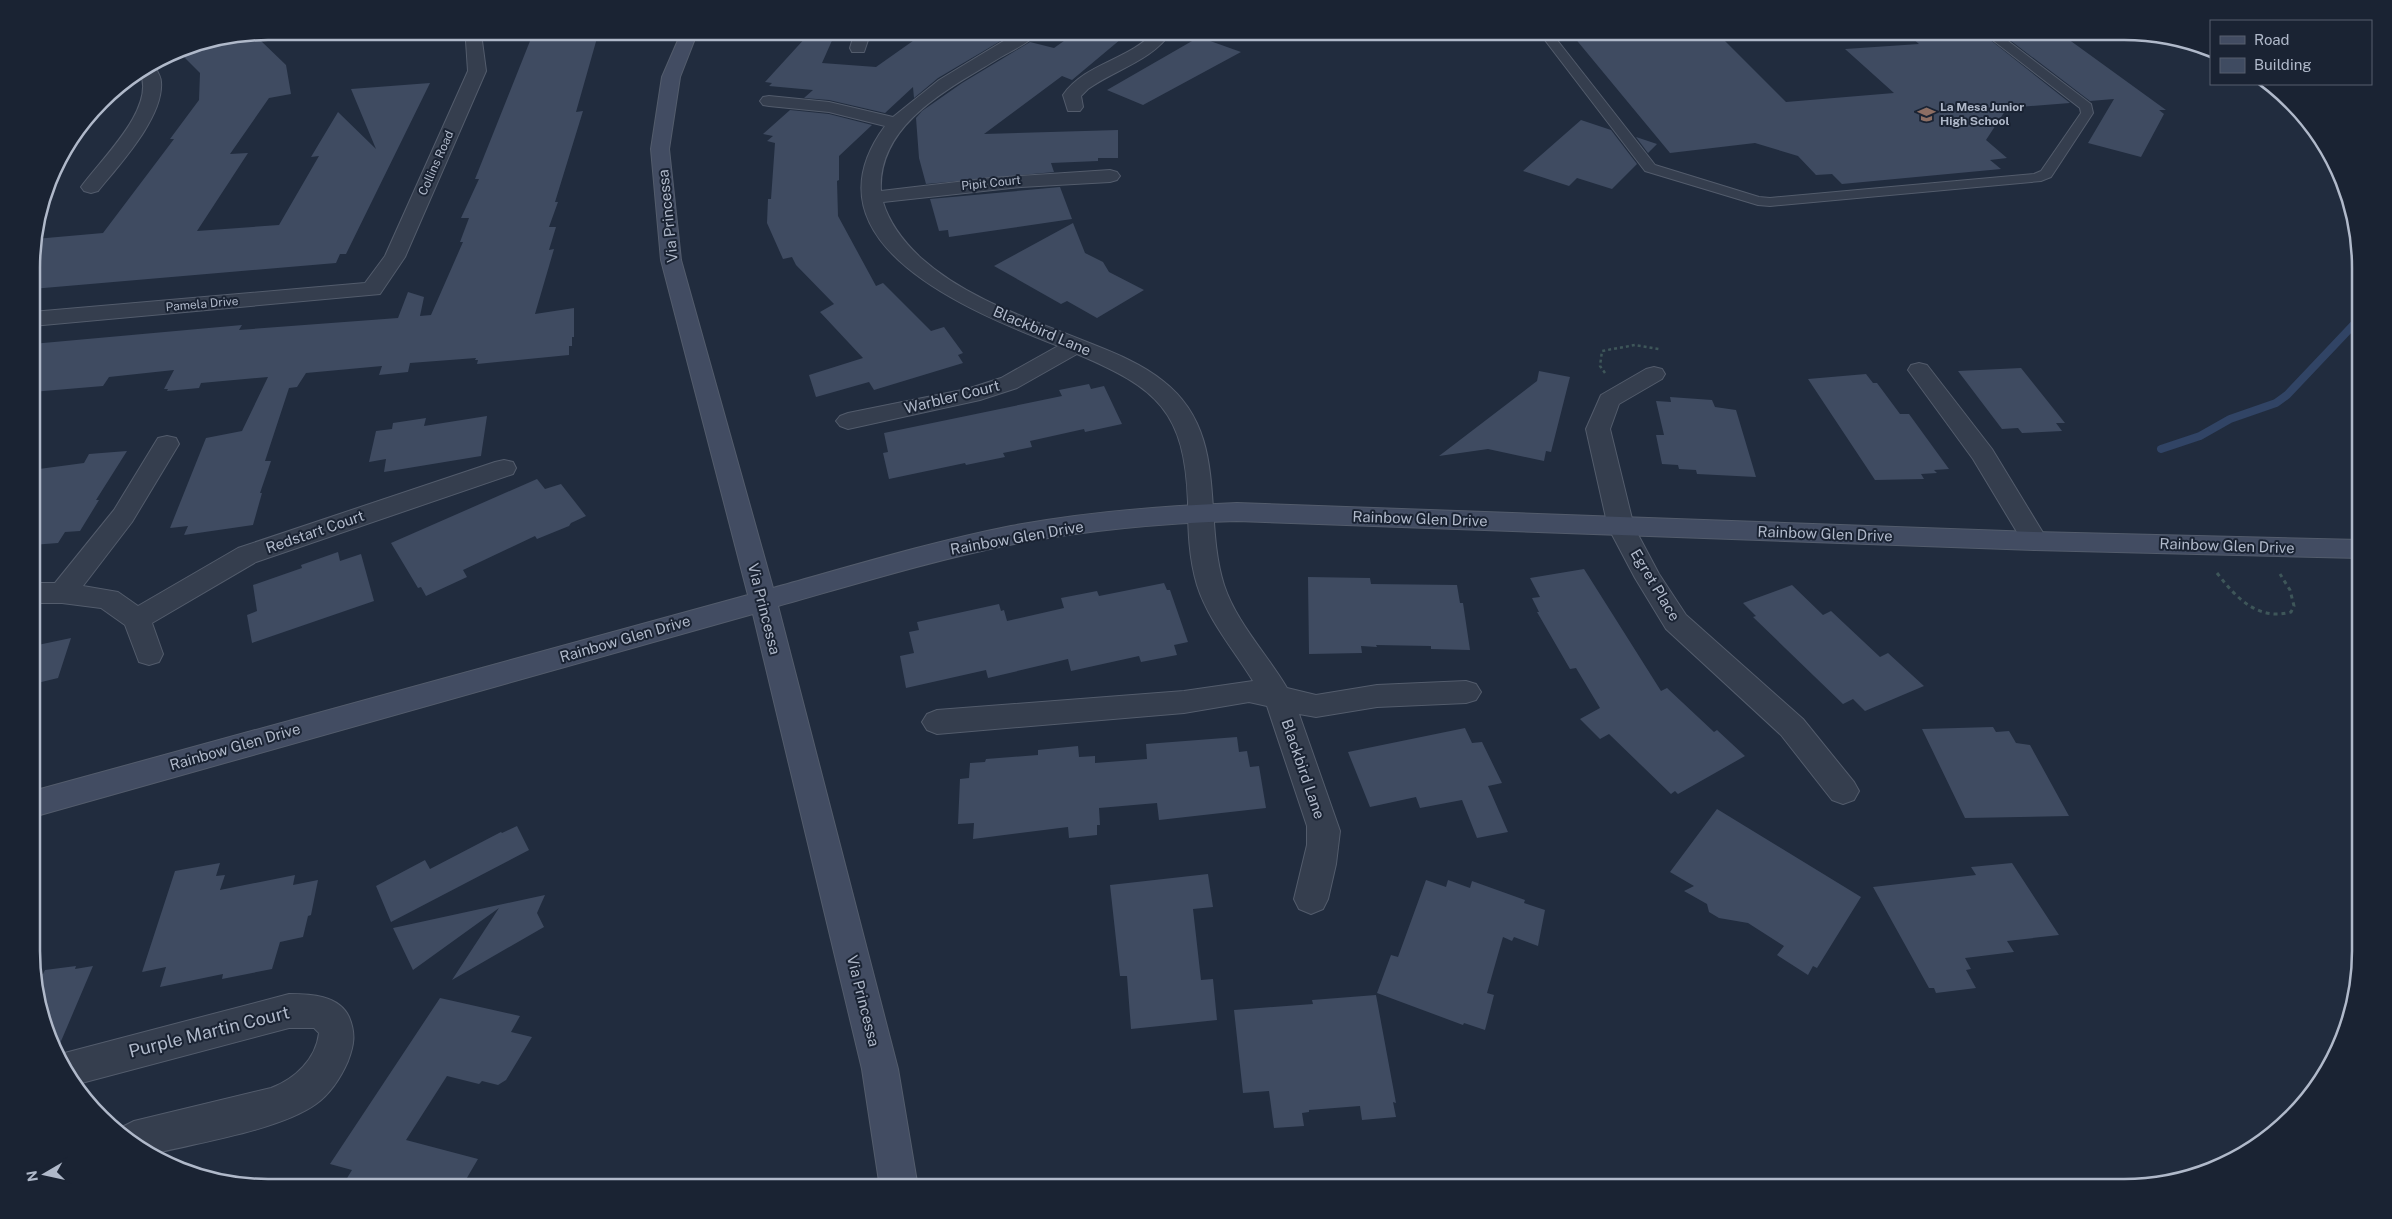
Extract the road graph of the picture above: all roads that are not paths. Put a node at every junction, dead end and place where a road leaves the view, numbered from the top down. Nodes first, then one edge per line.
1 (473, 40) edge
2 (686, 40) edge
3 (860, 40) edge
4 (1017, 40) edge
5 (1158, 40) edge
6 (1551, 40) edge
7 (1999, 40) edge
8 (858, 48) dead end
9 (150, 73) edge
10 (769, 101) dead end
11 (1074, 106) dead end
12 (897, 123) junction
13 (1110, 176) dead end
14 (91, 187) dead end
15 (872, 198) junction
16 (372, 289) joint
17 (40, 317) edge
18 (1076, 345) junction
19 (1919, 370) dead end
20 (1654, 374) dead end
21 (848, 421) dead end
22 (167, 444) dead end
23 (504, 468) dead end
24 (1200, 513) junction
25 (1621, 527) junction
26 (2035, 540) junction
27 (2352, 549) edge
28 (40, 593) edge
29 (62, 593) junction
30 (762, 600) junction
31 (137, 619) junction
32 (149, 654) dead end
33 (1466, 692) dead end
34 (1278, 698) junction
35 (937, 722) dead end
36 (1843, 791) dead end
37 (40, 802) edge
38 (1311, 899) dead end
39 (73, 1068) edge
40 (138, 1139) edge
41 (897, 1179) edge

1 - 16 street, Collins Road
2 - 30 street, Via Princessa
3 - 8 street
4 - 12 street, Blackbird Lane
5 - 11 street
6 - 7 lane
9 - 14 street
10 - 12 street
12 - 15 street, Blackbird Lane
13 - 15 street, Pipit Court
15 - 18 street, Blackbird Lane
16 - 17 street, Pamela Drive
18 - 21 street, Warbler Court
18 - 24 street, Blackbird Lane
19 - 26 street
20 - 25 street, Egret Place
22 - 29 street
23 - 31 street, Redstart Court
24 - 25 street, Rainbow Glen Drive
24 - 30 street, Rainbow Glen Drive
24 - 34 street, Blackbird Lane
25 - 26 street, Rainbow Glen Drive
25 - 36 street, Egret Place
26 - 27 street, Rainbow Glen Drive
28 - 29 street
29 - 31 street
30 - 37 street, Rainbow Glen Drive
30 - 41 street, Via Princessa
31 - 32 street
33 - 34 street, Blackbird Lane
34 - 35 street, Blackbird Lane
34 - 38 street, Blackbird Lane
39 - 40 street, Purple Martin Court

